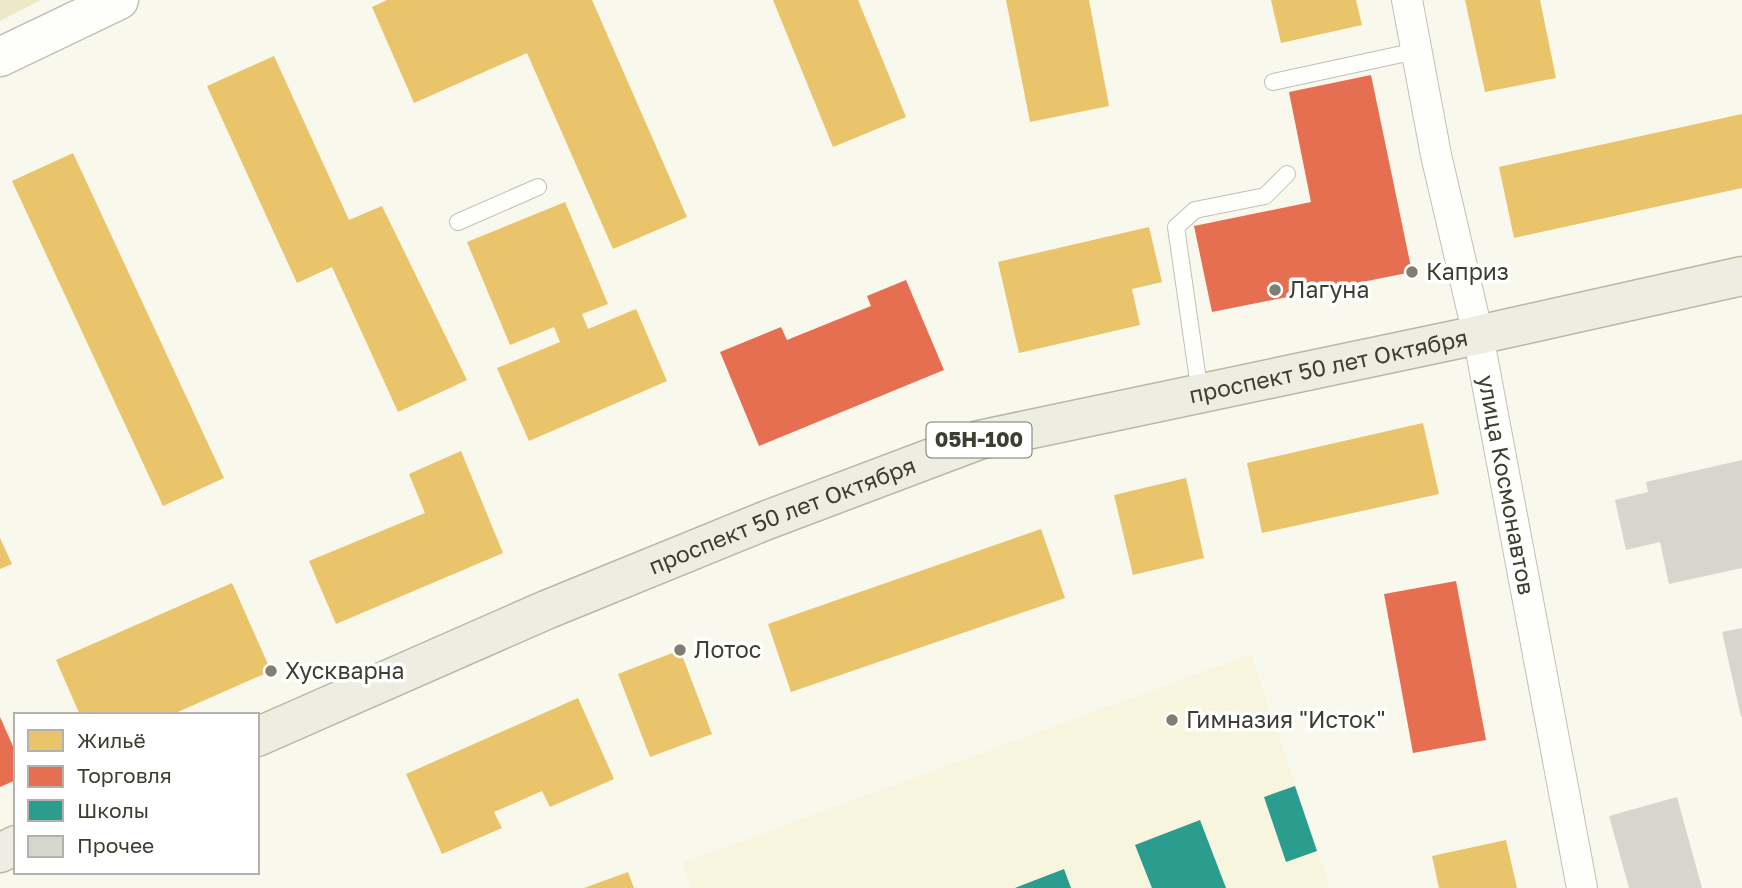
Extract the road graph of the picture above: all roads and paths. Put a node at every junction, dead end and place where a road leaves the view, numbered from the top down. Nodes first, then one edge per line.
1 (119, 0) edge
2 (1407, 0) edge
3 (1416, 51) junction
4 (0, 57) edge
5 (1273, 82) dead end
6 (1287, 174) dead end
7 (538, 187) dead end
8 (458, 222) dead end
9 (1742, 276) edge
10 (1478, 335) junction
11 (1200, 394) junction
12 (259, 736) edge
13 (1582, 888) edge

1 - 4 main road
2 - 3 street, улица Космонавтов
3 - 5 lane
3 - 10 street, улица Космонавтов
6 - 11 lane
7 - 8 lane
9 - 10 main road, проспект 50 лет Октября / 05Н-100
10 - 11 main road, проспект 50 лет Октября / 05Н-100
10 - 13 street, улица Космонавтов
11 - 12 main road, проспект 50 лет Октября / 05Н-100

